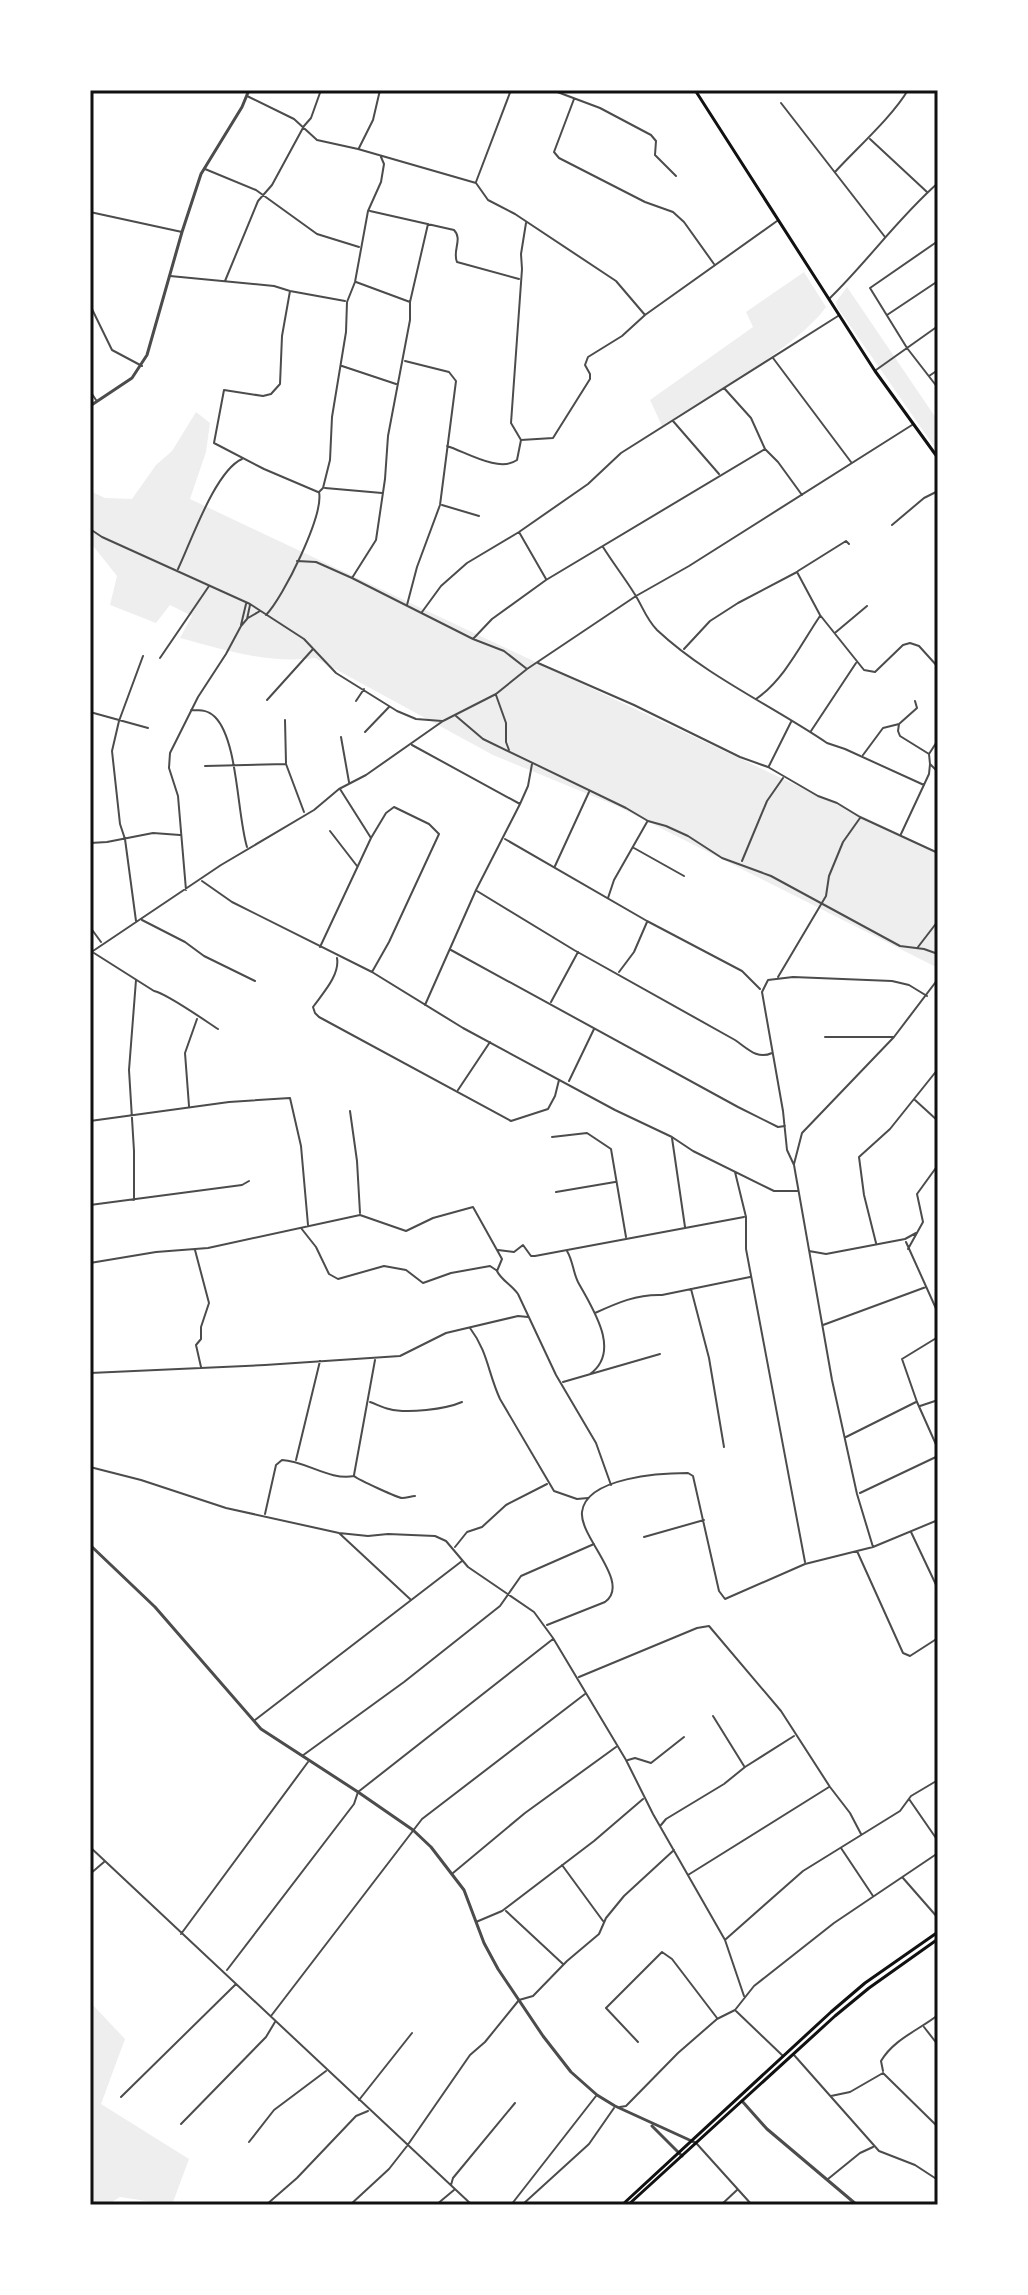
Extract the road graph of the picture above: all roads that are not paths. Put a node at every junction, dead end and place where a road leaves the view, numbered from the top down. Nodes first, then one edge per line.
1 (249, 90) edge
2 (321, 90) edge
3 (380, 90) edge
4 (511, 90) edge
5 (552, 90) edge
6 (908, 90) edge
7 (697, 91) edge
8 (247, 96) junction
9 (574, 99) junction
10 (781, 103) dead end
11 (304, 126) junction
12 (870, 139) junction
13 (358, 149) junction
14 (381, 157) junction
15 (388, 159) junction
16 (384, 164) junction
17 (204, 169) junction
18 (834, 173) junction
19 (676, 176) dead end
20 (476, 183) junction
21 (938, 183) edge
22 (927, 192) junction
23 (263, 195) junction
24 (368, 211) junction
25 (90, 212) edge
26 (778, 220) junction
27 (526, 222) junction
28 (428, 224) junction
29 (182, 232) junction
30 (885, 237) junction
31 (938, 241) edge
32 (360, 247) junction
33 (715, 265) junction
34 (170, 276) junction
35 (521, 279) junction
36 (225, 281) junction
37 (938, 281) edge
38 (355, 282) junction
39 (290, 291) junction
40 (829, 299) junction
41 (347, 302) junction
42 (410, 302) junction
43 (90, 305) edge
44 (645, 315) junction
45 (840, 315) junction
46 (887, 315) junction
47 (938, 326) edge
48 (907, 348) junction
49 (772, 358) junction
50 (403, 361) junction
51 (340, 365) junction
52 (142, 366) junction
53 (938, 370) edge
54 (875, 371) junction
55 (929, 376) junction
56 (397, 384) junction
57 (723, 387) junction
58 (938, 388) edge
59 (90, 391) edge
60 (97, 402) junction
61 (90, 406) edge
62 (672, 421) junction
63 (913, 425) junction
64 (521, 440) junction
65 (447, 446) junction
66 (765, 449) junction
67 (938, 458) edge
68 (243, 459) junction
69 (852, 463) junction
70 (720, 475) junction
71 (323, 488) junction
72 (938, 491) edge
73 (319, 492) junction
74 (383, 494) junction
75 (802, 495) junction
76 (440, 505) junction
77 (479, 516) dead end
78 (892, 525) dead end
79 (90, 529) edge
80 (519, 532) junction
81 (849, 544) dead end
82 (603, 547) junction
83 (296, 561) junction
84 (178, 569) junction
85 (797, 572) junction
86 (352, 578) junction
87 (546, 580) junction
88 (210, 585) junction
89 (636, 596) junction
90 (248, 604) junction
91 (407, 605) junction
92 (867, 606) dead end
93 (260, 611) junction
94 (422, 612) junction
95 (266, 615) junction
96 (820, 615) junction
97 (247, 619) junction
98 (241, 626) junction
99 (835, 633) junction
100 (473, 639) junction
101 (314, 648) junction
102 (683, 650) junction
103 (938, 655) edge
104 (143, 656) dead end
105 (160, 658) dead end
106 (932, 660) junction
107 (537, 662) junction
108 (857, 663) junction
109 (938, 667) edge
110 (527, 669) junction
111 (364, 689) junction
112 (496, 694) junction
113 (756, 699) junction
114 (267, 700) dead end
115 (356, 701) dead end
116 (915, 701) dead end
117 (390, 706) junction
118 (191, 710) junction
119 (90, 712) edge
120 (455, 715) junction
121 (285, 720) dead end
122 (119, 721) junction
123 (443, 721) junction
124 (791, 721) junction
125 (899, 724) junction
126 (148, 728) dead end
127 (365, 732) dead end
128 (810, 732) junction
129 (341, 737) dead end
130 (938, 740) edge
131 (410, 744) junction
132 (511, 752) junction
133 (929, 754) junction
134 (862, 757) junction
135 (532, 763) junction
136 (232, 764) junction
137 (286, 764) junction
138 (930, 764) junction
139 (205, 766) dead end
140 (768, 767) junction
141 (937, 771) edge
142 (929, 774) junction
143 (784, 777) junction
144 (349, 784) junction
145 (924, 785) junction
146 (339, 789) junction
147 (590, 791) junction
148 (520, 804) junction
149 (305, 813) junction
150 (860, 817) junction
151 (648, 821) junction
152 (330, 831) dead end
153 (181, 835) junction
154 (901, 835) junction
155 (371, 838) junction
156 (504, 838) junction
157 (125, 839) junction
158 (90, 843) edge
159 (633, 847) junction
160 (247, 848) junction
161 (938, 853) edge
162 (741, 863) junction
163 (358, 867) junction
164 (554, 868) junction
165 (684, 876) dead end
166 (202, 880) junction
167 (186, 890) junction
168 (476, 890) junction
169 (608, 898) junction
170 (820, 904) junction
171 (142, 919) junction
172 (647, 921) junction
173 (938, 921) edge
174 (136, 922) junction
175 (90, 927) edge
176 (922, 943) junction
177 (103, 944) junction
178 (917, 947) junction
179 (320, 948) junction
180 (924, 949) junction
181 (451, 950) junction
182 (578, 952) junction
183 (91, 953) edge
184 (938, 954) edge
185 (337, 957) junction
186 (372, 972) junction
187 (618, 973) junction
188 (778, 977) junction
189 (938, 979) edge
190 (136, 980) junction
191 (255, 981) dead end
192 (762, 992) junction
193 (927, 996) junction
194 (550, 1003) junction
195 (425, 1006) junction
196 (198, 1017) junction
197 (594, 1028) junction
198 (218, 1029) dead end
199 (825, 1037) dead end
200 (894, 1037) junction
201 (490, 1041) junction
202 (772, 1053) junction
203 (938, 1069) edge
204 (560, 1079) junction
205 (569, 1083) junction
206 (457, 1092) junction
207 (915, 1099) junction
208 (189, 1108) junction
209 (350, 1111) dead end
210 (130, 1116) junction
211 (90, 1121) edge
212 (938, 1121) edge
213 (785, 1126) junction
214 (552, 1137) dead end
215 (672, 1137) junction
216 (794, 1165) junction
217 (938, 1165) edge
218 (735, 1172) junction
219 (249, 1181) dead end
220 (616, 1181) junction
221 (798, 1191) junction
222 (556, 1192) dead end
223 (134, 1200) junction
224 (90, 1205) edge
225 (360, 1215) junction
226 (746, 1217) junction
227 (308, 1226) junction
228 (301, 1227) junction
229 (686, 1229) junction
230 (916, 1233) junction
231 (627, 1238) junction
232 (905, 1239) junction
233 (876, 1243) junction
234 (494, 1247) junction
235 (195, 1248) junction
236 (908, 1249) junction
237 (567, 1250) junction
238 (809, 1251) junction
239 (90, 1263) edge
240 (497, 1271) junction
241 (751, 1277) junction
242 (926, 1287) junction
243 (691, 1289) junction
244 (595, 1313) junction
245 (938, 1313) edge
246 (529, 1317) junction
247 (823, 1325) junction
248 (470, 1328) junction
249 (938, 1337) edge
250 (660, 1354) dead end
251 (375, 1359) junction
252 (320, 1360) junction
253 (201, 1368) junction
254 (90, 1373) edge
255 (590, 1374) junction
256 (562, 1382) junction
257 (938, 1400) edge
258 (369, 1401) junction
259 (462, 1402) dead end
260 (917, 1402) junction
261 (919, 1406) junction
262 (845, 1437) junction
263 (724, 1447) dead end
264 (938, 1449) edge
265 (938, 1456) edge
266 (296, 1461) junction
267 (90, 1467) edge
268 (354, 1476) junction
269 (548, 1483) junction
270 (611, 1485) junction
271 (857, 1494) junction
272 (415, 1496) dead end
273 (589, 1497) junction
274 (265, 1514) junction
275 (705, 1519) junction
276 (938, 1520) edge
277 (911, 1532) junction
278 (339, 1533) junction
279 (644, 1537) dead end
280 (594, 1544) junction
281 (90, 1546) edge
282 (873, 1547) junction
283 (454, 1549) junction
284 (857, 1551) junction
285 (463, 1560) junction
286 (805, 1564) junction
287 (938, 1589) edge
288 (509, 1594) junction
289 (410, 1600) junction
290 (545, 1625) junction
291 (553, 1638) junction
292 (938, 1638) edge
293 (577, 1677) junction
294 (586, 1694) junction
295 (713, 1716) dead end
296 (253, 1722) junction
297 (795, 1735) junction
298 (684, 1737) dead end
299 (617, 1747) junction
300 (301, 1757) junction
301 (626, 1760) junction
302 (309, 1761) junction
303 (745, 1767) junction
304 (938, 1780) edge
305 (830, 1787) junction
306 (358, 1792) junction
307 (644, 1798) junction
308 (909, 1798) junction
309 (660, 1827) junction
310 (413, 1830) junction
311 (861, 1834) junction
312 (938, 1841) edge
313 (90, 1847) edge
314 (840, 1847) junction
315 (674, 1850) junction
316 (938, 1853) edge
317 (105, 1861) junction
318 (562, 1865) junction
319 (453, 1873) junction
320 (90, 1874) edge
321 (688, 1876) junction
322 (902, 1878) junction
323 (874, 1897) junction
324 (504, 1909) junction
325 (938, 1918) edge
326 (476, 1922) junction
327 (603, 1922) junction
328 (938, 1932) edge
329 (181, 1934) junction
330 (938, 1939) edge
331 (725, 1940) junction
332 (563, 1965) junction
333 (225, 1972) junction
334 (236, 1983) junction
335 (744, 1996) junction
336 (519, 2000) junction
337 (735, 2010) junction
338 (938, 2015) edge
339 (270, 2017) junction
340 (717, 2019) junction
341 (275, 2021) junction
342 (923, 2026) junction
343 (412, 2033) dead end
344 (638, 2042) dead end
345 (938, 2045) edge
346 (793, 2054) junction
347 (783, 2056) junction
348 (327, 2070) junction
349 (883, 2073) junction
350 (597, 2095) junction
351 (830, 2096) junction
352 (121, 2097) dead end
353 (359, 2101) junction
354 (742, 2101) junction
355 (515, 2103) dead end
356 (615, 2106) junction
357 (370, 2111) junction
358 (181, 2124) dead end
359 (649, 2124) junction
360 (938, 2127) edge
361 (690, 2140) junction
362 (249, 2142) dead end
363 (696, 2143) junction
364 (407, 2146) junction
365 (874, 2147) junction
366 (680, 2154) junction
367 (828, 2179) junction
368 (938, 2180) edge
369 (454, 2190) junction
370 (737, 2190) junction
371 (631, 2204) edge
372 (266, 2205) edge
373 (350, 2205) edge
374 (436, 2205) edge
375 (472, 2205) edge
376 (511, 2205) edge
377 (522, 2205) edge
378 (622, 2205) edge
379 (721, 2205) edge
380 (752, 2205) edge
381 (857, 2205) edge

1 - 8 street
2 - 11 street
3 - 13 street
4 - 20 street
5 - 9 street
6 - 12 street
7 - 26 main road
8 - 11 street
8 - 17 street
9 - 19 street
9 - 33 street
10 - 18 street
11 - 13 street
11 - 23 street
12 - 18 street
12 - 22 street
13 - 14 street
14 - 15 street
14 - 16 street
15 - 16 street
15 - 20 street
16 - 24 street
17 - 23 street
17 - 29 street
18 - 30 street
20 - 27 street
21 - 22 street
22 - 30 street
23 - 32 street
23 - 36 street
24 - 28 street
24 - 32 street
25 - 29 street
26 - 33 street
26 - 40 main road
27 - 35 street
27 - 44 street
28 - 35 street
28 - 42 street
29 - 34 street
30 - 40 street
31 - 46 street
32 - 38 street
33 - 44 street
34 - 36 street
34 - 52 street
35 - 64 street
36 - 39 street
37 - 46 street
38 - 41 street
38 - 42 street
39 - 41 street
39 - 68 street
40 - 45 main road
41 - 51 street
42 - 50 street
43 - 52 street
44 - 64 street
45 - 49 street
45 - 54 main road
46 - 48 street
47 - 48 street
48 - 54 street
48 - 55 street
49 - 57 street
49 - 69 street
50 - 56 street
50 - 65 street
51 - 56 street
51 - 71 street
52 - 60 street
53 - 55 street
54 - 63 main road
55 - 58 street
56 - 74 street
57 - 62 street
57 - 66 street
59 - 60 street
60 - 61 street
62 - 70 street
62 - 80 street
63 - 67 main road
63 - 69 street
64 - 65 street
65 - 76 street
66 - 70 street
66 - 75 street
68 - 73 street
68 - 84 street
69 - 75 street
70 - 82 street
71 - 73 street
71 - 74 street
72 - 78 street
73 - 83 street
74 - 86 street
75 - 89 street
76 - 77 street
76 - 91 street
79 - 84 street
80 - 87 street
80 - 94 street
81 - 85 street
82 - 87 street
82 - 89 street
83 - 86 street
83 - 95 street
84 - 88 street
85 - 96 street
85 - 102 street
86 - 91 street
87 - 100 street
88 - 90 street
88 - 105 street
89 - 102 street
89 - 107 street
90 - 93 street
90 - 97 street
90 - 98 street
91 - 94 street
92 - 99 street
93 - 95 street
93 - 97 street
94 - 100 street
95 - 101 street
96 - 99 street
96 - 113 street
97 - 98 street
98 - 118 street
99 - 108 street
100 - 110 street
101 - 111 street
101 - 114 street
102 - 113 street
103 - 106 street
104 - 122 street
106 - 108 street
106 - 109 street
107 - 110 street
107 - 140 street
108 - 128 street
110 - 112 street
111 - 115 street
111 - 117 street
112 - 120 street
112 - 132 street
113 - 124 street
116 - 125 street
117 - 123 street
117 - 127 street
118 - 136 street
118 - 153 street
119 - 122 street
120 - 123 street
120 - 132 street
121 - 137 street
122 - 126 street
122 - 157 street
123 - 131 street
124 - 128 street
124 - 140 street
125 - 133 street
125 - 134 street
128 - 134 street
129 - 144 street
130 - 133 street
131 - 144 street
131 - 148 street
132 - 135 street
133 - 138 street
134 - 145 street
135 - 147 street
135 - 148 street
136 - 137 street
136 - 139 street
136 - 160 street
137 - 149 street
138 - 141 street
138 - 142 street
140 - 143 street
141 - 142 street
142 - 145 street
143 - 150 street
143 - 162 street
144 - 146 street
145 - 154 street
146 - 149 street
146 - 155 street
147 - 151 street
147 - 164 street
148 - 156 street
149 - 160 street
150 - 154 street
150 - 170 street
151 - 159 street
151 - 162 street
152 - 163 street
153 - 157 street
153 - 167 street
154 - 161 street
155 - 163 street
155 - 186 street
156 - 164 street
156 - 168 street
157 - 158 street
157 - 174 street
159 - 165 street
159 - 169 street
160 - 166 street
162 - 170 street
163 - 179 street
164 - 169 street
166 - 167 street
166 - 179 street
167 - 171 street
168 - 181 street
168 - 182 street
169 - 172 street
170 - 178 street
170 - 188 street
171 - 174 street
171 - 191 street
172 - 187 street
172 - 192 street
173 - 176 street
174 - 177 street
175 - 177 street
176 - 178 street
176 - 180 street
177 - 183 street
178 - 180 street
179 - 185 street
180 - 184 street
181 - 194 street
181 - 195 street
182 - 187 street
182 - 194 street
183 - 190 street
185 - 186 street
185 - 206 street
186 - 195 street
187 - 202 street
188 - 192 street
188 - 193 street
189 - 193 street
190 - 196 street
190 - 210 street
192 - 202 street
193 - 200 street
194 - 197 street
195 - 201 street
196 - 198 street
196 - 208 street
197 - 205 street
197 - 213 street
199 - 200 street
200 - 216 street
201 - 204 street
201 - 206 street
202 - 213 street
203 - 207 street
204 - 205 street
204 - 206 street
205 - 215 street
207 - 212 street
207 - 233 street
208 - 210 street
208 - 227 street
209 - 225 street
210 - 211 street
210 - 223 street
213 - 216 street
214 - 220 street
215 - 218 street
215 - 229 street
216 - 221 street
217 - 230 street
218 - 221 street
218 - 226 street
219 - 223 street
220 - 222 street
220 - 231 street
221 - 238 street
223 - 224 street
225 - 227 street
225 - 234 street
226 - 229 street
226 - 241 street
227 - 228 street
228 - 235 street
228 - 240 street
229 - 231 street
230 - 232 street
230 - 236 street
231 - 237 street
232 - 233 street
232 - 236 street
233 - 238 street
234 - 237 street
234 - 240 street
235 - 239 street
235 - 253 street
236 - 242 street
237 - 244 street
238 - 247 street
240 - 246 street
241 - 243 street
241 - 286 street
242 - 245 street
242 - 247 street
243 - 244 street
243 - 263 street
244 - 255 street
246 - 248 street
246 - 256 street
247 - 262 street
248 - 251 street
248 - 269 street
249 - 260 street
250 - 255 street
251 - 252 street
251 - 258 street
252 - 253 street
252 - 266 street
253 - 254 street
255 - 256 street
256 - 270 street
257 - 261 street
258 - 259 street
258 - 268 street
260 - 261 street
260 - 262 street
261 - 264 street
262 - 271 street
265 - 271 street
266 - 268 street
266 - 274 street
267 - 274 street
268 - 272 street
269 - 273 street
269 - 283 street
270 - 273 street
270 - 275 street
271 - 282 street
273 - 280 street
274 - 278 street
275 - 279 street
275 - 286 street
276 - 277 street
277 - 282 street
277 - 287 street
278 - 283 street
278 - 289 street
280 - 288 street
280 - 290 street
281 - 296 street
282 - 284 street
283 - 285 street
284 - 286 street
284 - 292 street
285 - 288 street
285 - 289 street
288 - 290 street
288 - 300 street
289 - 296 street
290 - 291 street
291 - 293 street
291 - 306 street
293 - 294 street
293 - 297 street
294 - 299 street
294 - 310 street
295 - 303 street
296 - 300 street
297 - 303 street
297 - 305 street
298 - 301 street
299 - 301 street
299 - 319 street
300 - 302 street
301 - 307 street
302 - 306 street
302 - 329 street
303 - 309 street
304 - 308 street
305 - 311 street
305 - 321 street
306 - 310 street
306 - 333 street
307 - 309 street
307 - 318 street
308 - 311 street
308 - 312 street
309 - 315 street
310 - 319 street
310 - 339 street
311 - 314 street
313 - 317 street
314 - 323 street
314 - 331 street
315 - 321 street
315 - 327 street
316 - 322 street
317 - 320 street
317 - 329 street
318 - 324 street
318 - 327 street
319 - 326 street
321 - 331 street
322 - 323 street
322 - 325 street
323 - 335 street
324 - 326 street
324 - 332 street
326 - 336 street
327 - 332 street
328 - 347 main road
329 - 333 street
330 - 346 main road
331 - 335 street
332 - 336 street
333 - 334 street
334 - 339 street
334 - 352 street
335 - 337 street
336 - 350 street
336 - 364 street
337 - 340 street
337 - 347 street
338 - 342 street
339 - 341 street
340 - 344 street
340 - 356 street
341 - 348 street
341 - 358 street
342 - 345 street
342 - 349 street
343 - 353 street
346 - 351 street
346 - 354 main road
347 - 361 main road
348 - 353 street
348 - 362 street
349 - 351 street
349 - 360 street
350 - 356 street
350 - 376 street
351 - 365 street
353 - 357 street
354 - 363 main road
354 - 367 street
355 - 369 street
356 - 359 street
356 - 377 street
357 - 364 street
357 - 372 street
359 - 361 street
359 - 366 street
361 - 363 street
361 - 366 main road
363 - 366 main road
363 - 370 street
364 - 369 street
364 - 373 street
365 - 367 street
365 - 368 street
366 - 371 main road
366 - 378 main road
367 - 381 street
369 - 374 street
369 - 375 street
370 - 379 street
370 - 380 street

